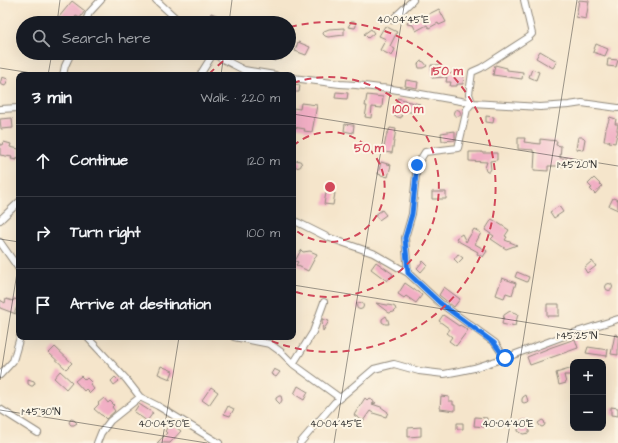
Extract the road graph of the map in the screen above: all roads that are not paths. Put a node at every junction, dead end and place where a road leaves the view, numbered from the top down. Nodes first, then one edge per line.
1 (101, 0) edge
2 (156, 0) edge
3 (413, 0) edge
4 (524, 0) edge
5 (88, 16) edge
6 (174, 16) edge
7 (392, 20) dead end
8 (68, 60) edge
9 (208, 60) edge
10 (225, 60) edge
11 (64, 72) edge
12 (202, 72) edge
13 (256, 72) edge
14 (296, 78) edge
15 (472, 102) junction
16 (16, 108) edge
17 (618, 108) edge
18 (0, 109) edge
19 (16, 206) edge
20 (0, 220) edge
21 (296, 222) edge
22 (0, 242) edge
23 (16, 265) edge
24 (408, 273) junction
25 (324, 302) dead end
26 (618, 318) edge
27 (19, 340) edge
28 (90, 340) edge
29 (249, 340) edge
30 (505, 358) junction
31 (293, 364) junction
32 (0, 375) edge
33 (140, 397) junction
34 (340, 398) junction
35 (0, 409) edge
36 (38, 433) dead end
37 (97, 443) edge
38 (219, 443) edge
39 (300, 443) edge

1 - 5 street
2 - 6 street
3 - 7 street
4 - 15 street
8 - 11 street
9 - 12 street
10 - 13 street
14 - 15 street
15 - 17 street
15 - 24 street
16 - 18 street
19 - 20 street
21 - 24 street
22 - 23 street
24 - 30 street
25 - 31 street
26 - 30 street
27 - 32 street
28 - 33 street
29 - 31 street
30 - 34 street
31 - 34 street
33 - 37 street
33 - 38 street
34 - 39 street
35 - 36 street

